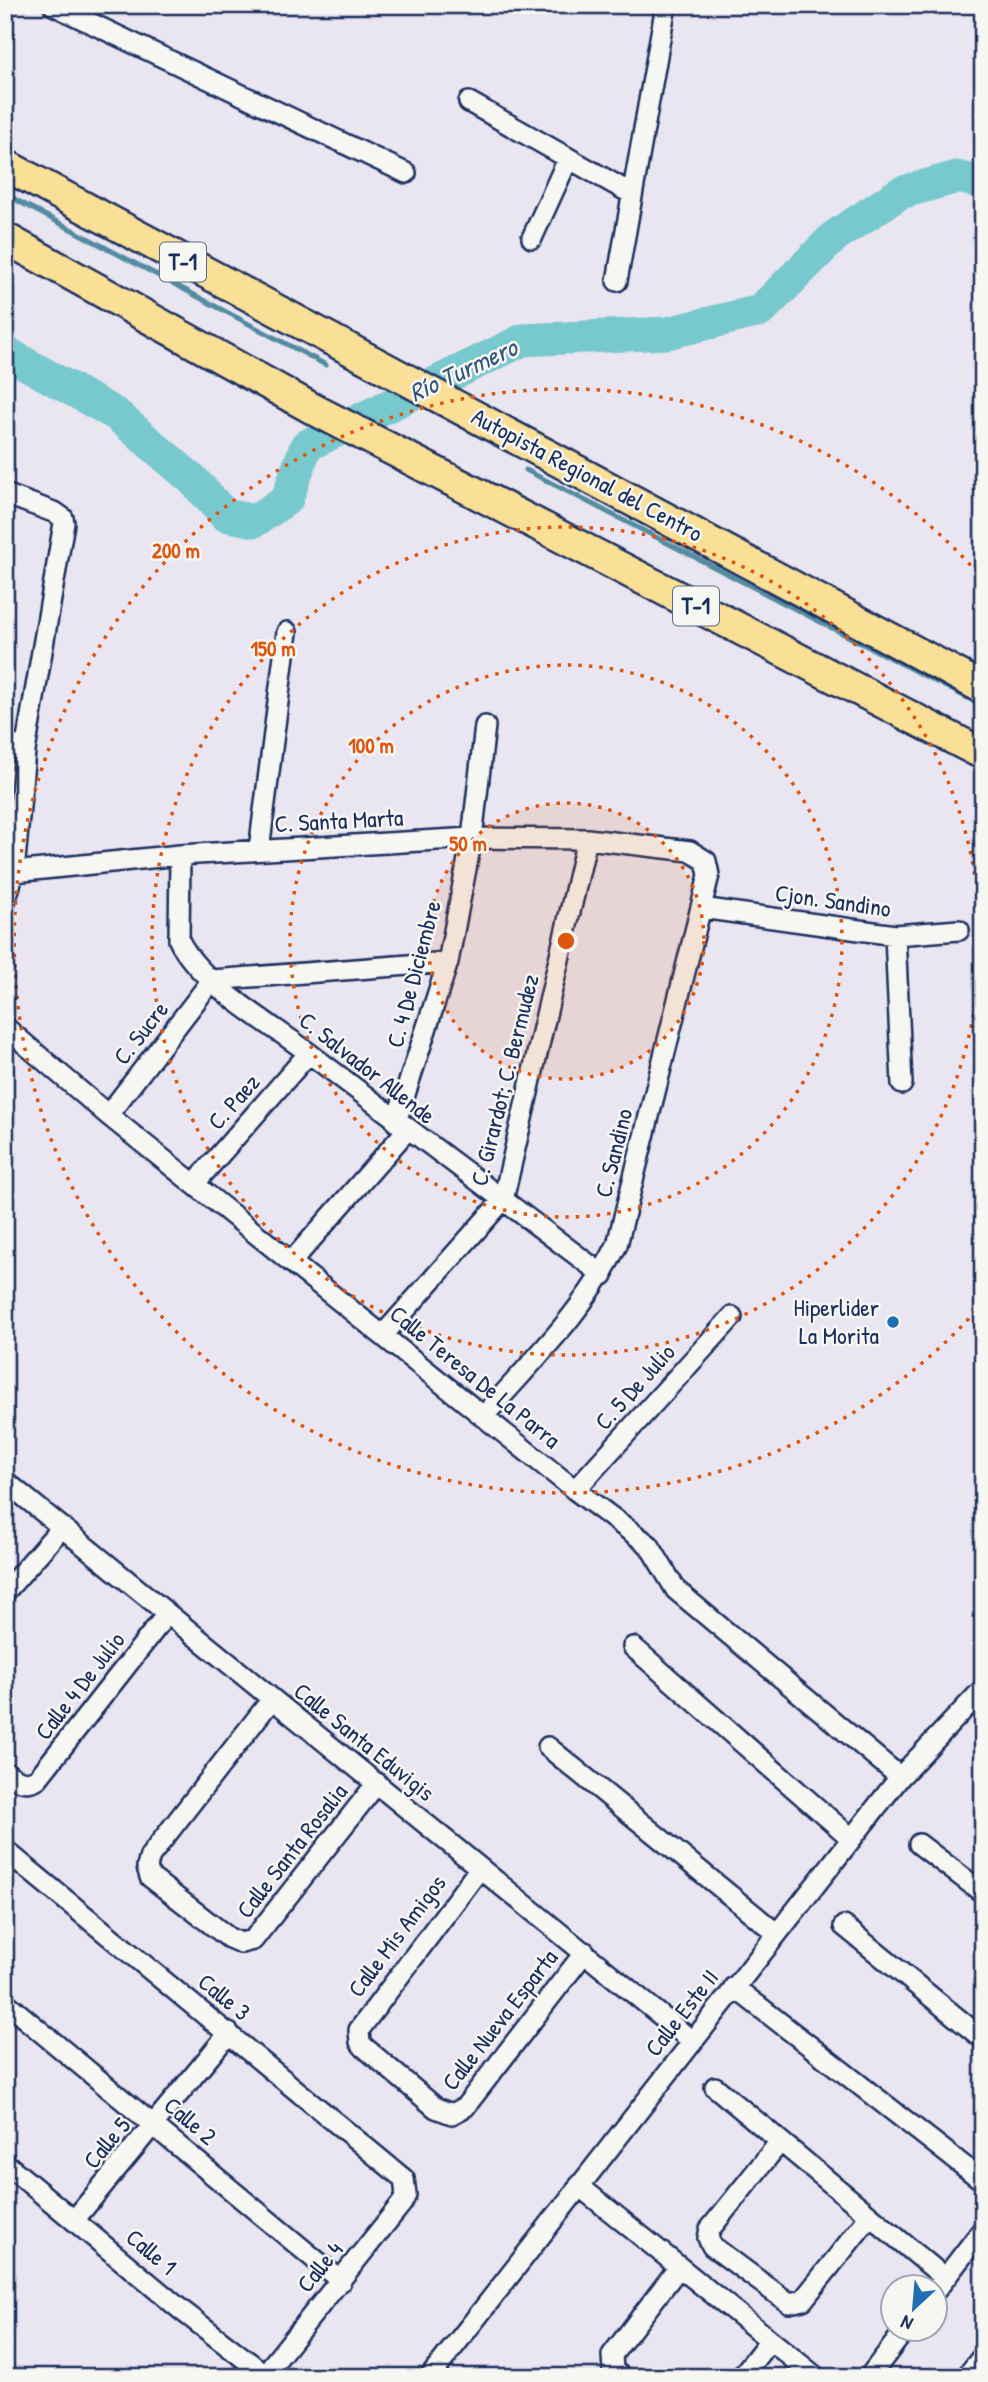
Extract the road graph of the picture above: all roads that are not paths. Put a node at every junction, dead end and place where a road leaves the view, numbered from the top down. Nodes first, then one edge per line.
1 (53, 5) edge
2 (666, 5) edge
3 (469, 102) dead end
4 (568, 159) junction
5 (5, 165) edge
6 (406, 173) dead end
7 (632, 194) junction
8 (5, 238) edge
9 (532, 238) dead end
10 (617, 281) dead end
11 (5, 494) edge
12 (287, 632) dead end
13 (983, 688) edge
14 (485, 726) dead end
15 (5, 741) edge
16 (26, 751) junction
17 (982, 755) edge
18 (472, 838) junction
19 (587, 839) junction
20 (259, 850) junction
21 (180, 855) junction
22 (706, 860) joint
23 (14, 872) junction
24 (5, 902) edge
25 (701, 908) junction
26 (959, 930) dead end
27 (895, 935) junction
28 (448, 962) junction
29 (212, 980) junction
30 (5, 1027) edge
31 (309, 1053) junction
32 (902, 1084) dead end
33 (107, 1115) junction
34 (402, 1126) junction
35 (195, 1183) junction
36 (503, 1200) junction
37 (292, 1261) junction
38 (603, 1275) junction
39 (732, 1317) dead end
40 (384, 1334) junction
41 (483, 1417) junction
42 (5, 1481) edge
43 (575, 1490) junction
44 (62, 1527) junction
45 (5, 1592) edge
46 (167, 1614) junction
47 (634, 1647) dead end
48 (983, 1689) edge
49 (272, 1699) junction
50 (548, 1747) dead end
51 (5, 1772) edge
52 (900, 1777) junction
53 (377, 1783) junction
54 (851, 1838) junction
55 (919, 1844) dead end
56 (5, 1850) edge
57 (480, 1868) junction
58 (983, 1893) edge
59 (844, 1926) dead end
60 (775, 1932) junction
61 (585, 1952) junction
62 (734, 1987) junction
63 (5, 2002) edge
64 (229, 2033) junction
65 (983, 2039) edge
66 (691, 2040) junction
67 (715, 2087) dead end
68 (452, 2114) joint
69 (155, 2124) junction
70 (779, 2143) junction
71 (5, 2162) edge
72 (983, 2181) edge
73 (406, 2186) joint
74 (579, 2186) junction
75 (870, 2216) junction
76 (75, 2219) junction
77 (983, 2229) edge
78 (679, 2267) junction
79 (930, 2274) edge
80 (948, 2274) edge
81 (341, 2281) junction
82 (770, 2340) junction
83 (894, 2344) edge
84 (983, 2356) edge
85 (438, 2374) edge
86 (266, 2375) edge
87 (622, 2377) edge
88 (741, 2377) edge
89 (816, 2377) edge
90 (869, 2377) edge
91 (966, 2377) edge

1 - 6 street
2 - 7 street
3 - 4 street
4 - 7 street
4 - 9 street
5 - 13 highway, Autopista Regional del Centro / T-1
7 - 10 street
8 - 17 highway, T-1
11 - 16 street
12 - 20 street
14 - 18 street, C. 4 De Diciembre
15 - 16 street
16 - 23 street
18 - 19 street, C. Santa Marta
18 - 20 street, C. Santa Marta
18 - 28 street, C. 4 De Diciembre
19 - 22 street, C. Santa Marta
19 - 36 street, C. Girardot; C. Bermudez
20 - 21 street, C. Santa Marta
21 - 23 street, C. Santa Marta
21 - 29 street, C. Salvador Allende
22 - 25 street, C. Sandino
23 - 24 street
25 - 27 street, Cjon. Sandino
25 - 38 street, C. Sandino
26 - 27 street, Cjon. Sandino
27 - 32 street
28 - 29 street
28 - 34 street, C. 4 De Diciembre
29 - 31 street, C. Salvador Allende
29 - 33 street, C. Sucre
30 - 33 street, Calle Teresa De La Parra
31 - 34 street, C. Salvador Allende
31 - 35 street, C. Paez
33 - 35 street, Calle Teresa De La Parra
34 - 36 street, C. Salvador Allende
34 - 37 street, C. 4 De Diciembre
35 - 37 street, Calle Teresa De La Parra
36 - 38 street, C. Salvador Allende
36 - 40 street, C. Girardot; C. Bermudez
37 - 40 street, Calle Teresa De La Parra
38 - 41 street, C. Sandino
39 - 43 street, C. 5 De Julio
40 - 41 street, Calle Teresa De La Parra
41 - 43 street, Calle Teresa De La Parra
42 - 44 street, Calle Santa Eduvigis
43 - 52 street, Calle Teresa De La Parra
44 - 45 street
44 - 46 street, Calle Santa Eduvigis
46 - 49 street, Calle Santa Eduvigis
46 - 51 street, Calle 4 De Julio
47 - 54 street
48 - 52 street, Calle Este II
49 - 53 street, Calle Santa Eduvigis
49 - 53 street, Calle Santa Rosalia
50 - 60 street
52 - 54 street, Calle Este II
53 - 57 street, Calle Santa Eduvigis
54 - 60 street, Calle Este II
55 - 58 street
56 - 64 street, Calle 3
57 - 61 street, Calle Santa Eduvigis
57 - 68 street, Calle Mis Amigos
59 - 65 street
60 - 62 street, Calle Este II
61 - 66 street, Calle Santa Eduvigis
61 - 68 street, Calle Nueva Esparta
62 - 66 street, Calle Este II
62 - 72 street
63 - 69 street, Calle 2
64 - 69 street, Calle 5
64 - 73 street, Calle 3
66 - 74 street, Calle Este II
67 - 70 street
69 - 76 street, Calle 5
69 - 81 street, Calle 2
70 - 75 street
70 - 75 street
71 - 76 street, Calle 1
73 - 81 street, Calle 4
74 - 78 street
74 - 85 street, Calle Este II
75 - 79 street
76 - 86 street, Calle 1
77 - 80 street
78 - 82 street
78 - 87 street
81 - 86 street, Calle 4
82 - 88 street
82 - 89 street
83 - 90 street
84 - 91 street

